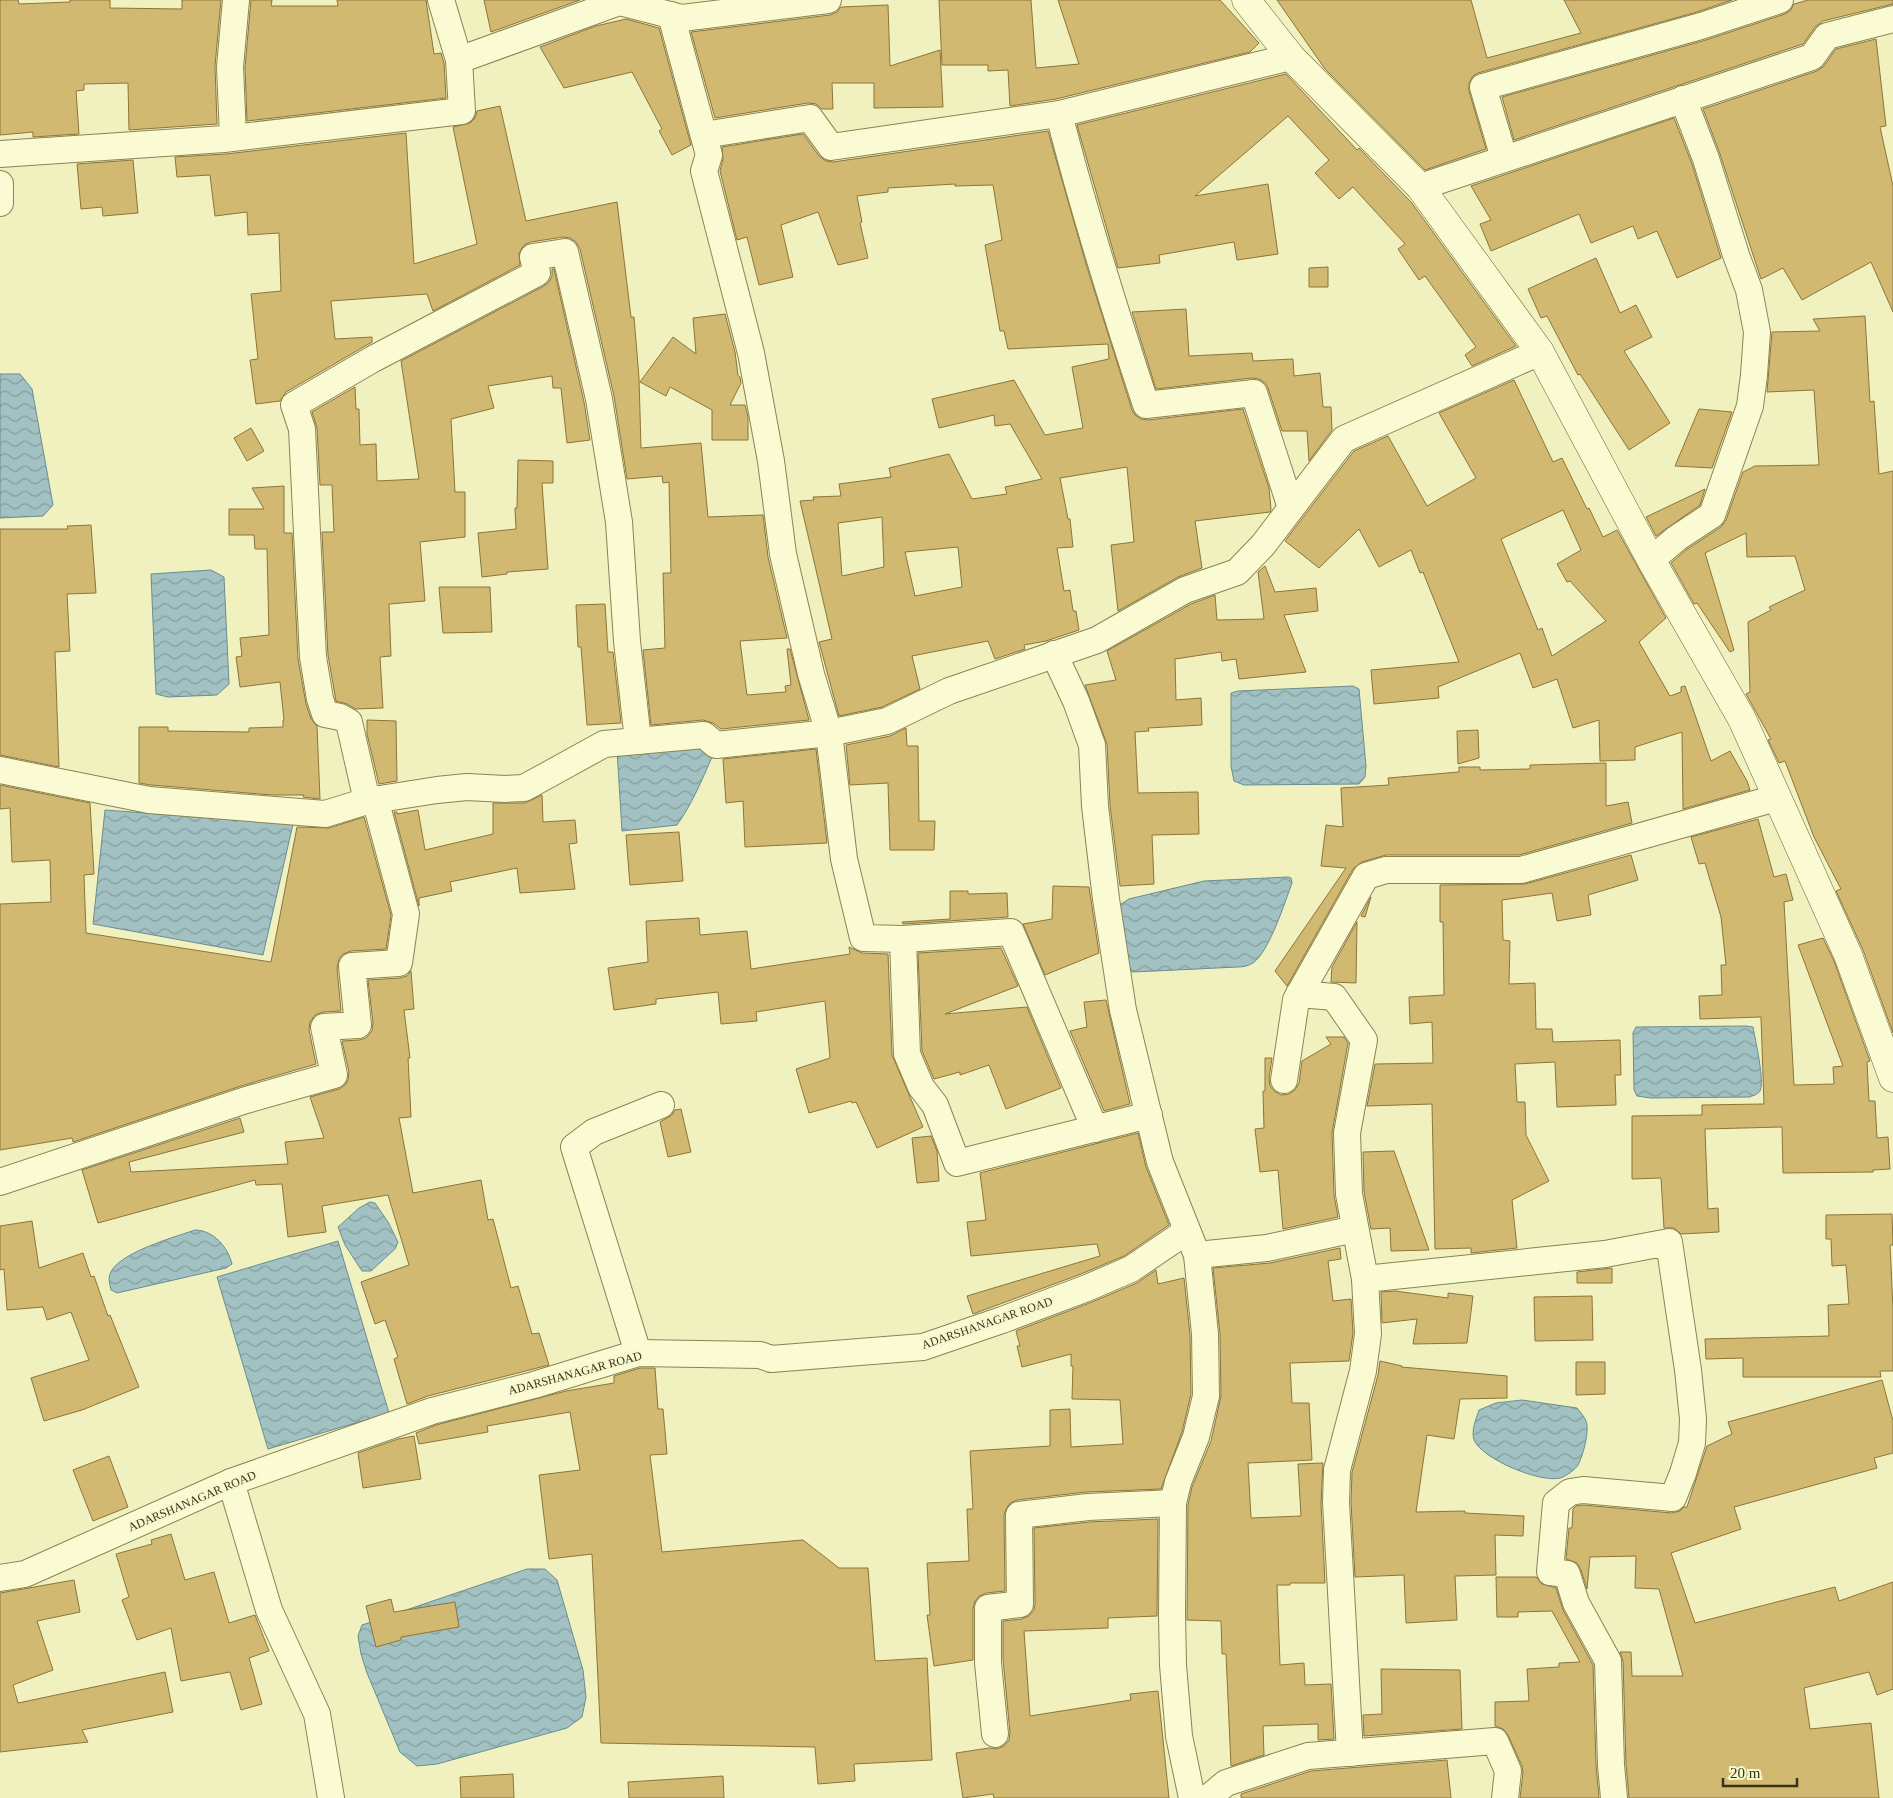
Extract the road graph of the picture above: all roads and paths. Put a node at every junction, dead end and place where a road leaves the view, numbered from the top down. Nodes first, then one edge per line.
1 (236, 0) edge
2 (441, 0) edge
3 (828, 0) edge
4 (1246, 0) edge
5 (1780, 0) edge
6 (756, 4) edge
7 (684, 11) edge
8 (1893, 19) edge
9 (1291, 57) junction
10 (460, 60) junction
11 (1683, 99) junction
12 (1059, 114) junction
13 (704, 135) junction
14 (233, 138) junction
15 (0, 154) edge
16 (1504, 158) junction
17 (0, 184) edge
18 (1420, 186) junction
19 (0, 203) edge
20 (1540, 352) junction
21 (1291, 508) junction
22 (1651, 560) junction
23 (1054, 654) junction
24 (829, 733) junction
25 (638, 741) junction
26 (0, 770) edge
27 (1776, 798) junction
28 (371, 800) junction
29 (903, 939) junction
30 (1299, 994) junction
31 (1891, 1065) edge
32 (1284, 1080) dead end
33 (661, 1105) dead end
34 (1149, 1115) junction
35 (1095, 1129) junction
36 (0, 1182) edge
37 (1355, 1229) junction
38 (1187, 1231) junction
39 (1197, 1255) junction
40 (1365, 1279) junction
41 (638, 1353) junction
42 (231, 1482) junction
43 (1173, 1504) junction
44 (0, 1578) edge
45 (996, 1734) dead end
46 (1350, 1752) junction
47 (331, 1798) edge
48 (1192, 1798) edge
49 (1208, 1798) edge
50 (1505, 1798) edge
51 (1614, 1798) edge

1 - 14 street
2 - 10 street
3 - 6 street
4 - 9 main road
5 - 16 street
6 - 7 street
7 - 10 street
7 - 13 street
8 - 11 street
9 - 12 street
9 - 18 main road
10 - 14 street
11 - 16 street
11 - 22 street
12 - 13 street
12 - 21 street
13 - 24 street
14 - 15 street
16 - 18 street
17 - 19 street
18 - 20 main road
20 - 21 street
20 - 22 main road
21 - 23 street
22 - 27 main road
23 - 24 street
23 - 34 street
24 - 25 street
24 - 29 street
25 - 28 street
25 - 28 street
26 - 28 street
27 - 30 street
27 - 31 main road
28 - 36 street
29 - 35 street
29 - 35 street
30 - 32 street
30 - 37 street
33 - 41 street
34 - 35 street
34 - 38 street
37 - 39 street
37 - 40 street
38 - 39 street
38 - 41 street, ADARSHANAGAR ROAD
39 - 43 street
40 - 46 street
40 - 51 street
41 - 42 street, ADARSHANAGAR ROAD
42 - 44 street, ADARSHANAGAR ROAD
42 - 47 street
43 - 45 street
43 - 48 street
46 - 49 street
46 - 50 street

